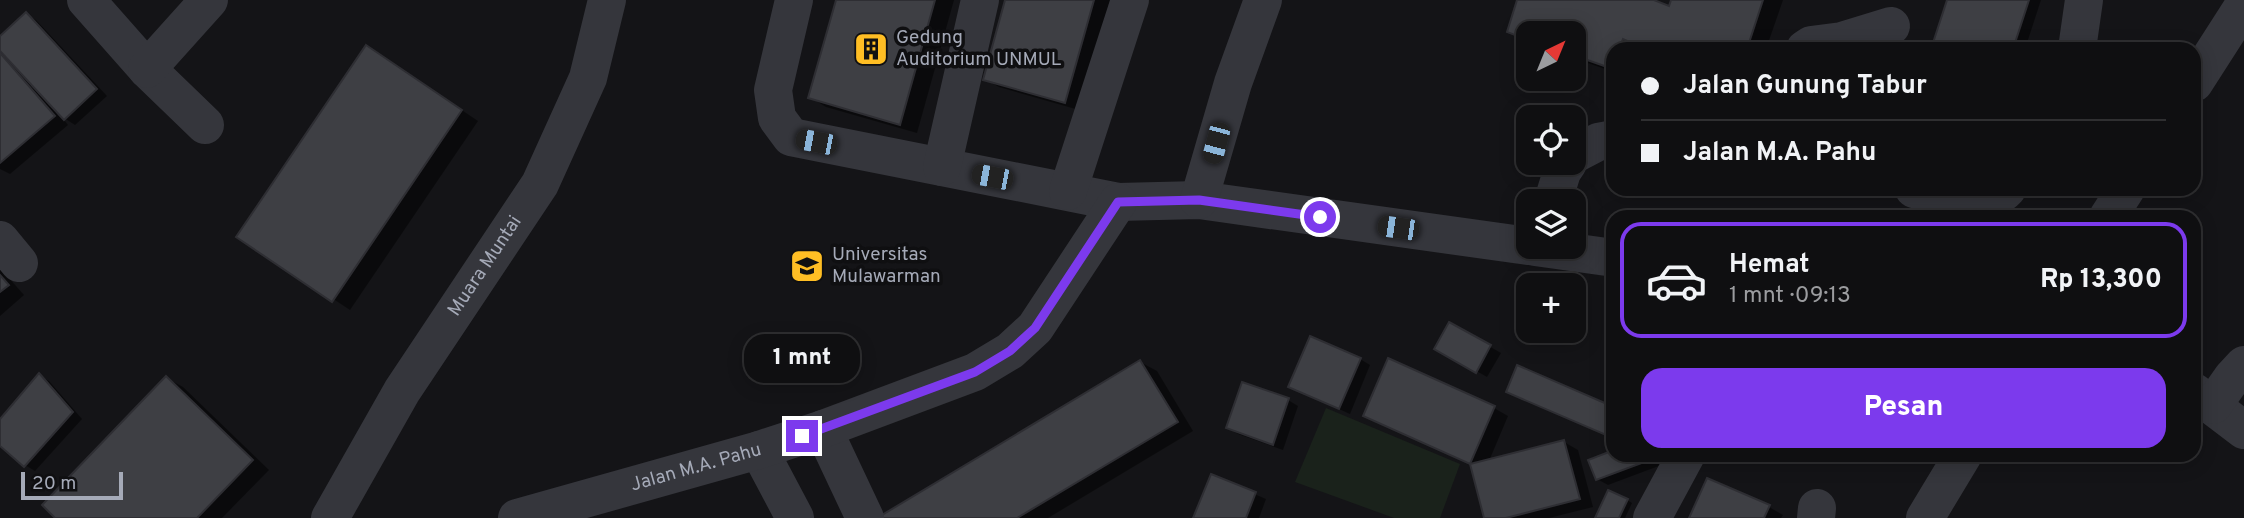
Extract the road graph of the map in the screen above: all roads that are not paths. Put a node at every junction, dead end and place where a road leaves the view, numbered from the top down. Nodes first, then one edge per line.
1 (86, 0) edge
2 (209, 0) edge
3 (607, 0) edge
4 (794, 0) edge
5 (979, 0) edge
6 (1130, 0) edge
7 (1264, 0) edge
8 (2084, 0) edge
9 (2244, 5) edge
10 (1894, 25) edge
11 (1834, 42) edge
12 (2078, 42) edge
13 (147, 69) junction
14 (2201, 72) edge
15 (205, 125) dead end
16 (1606, 140) edge
17 (1586, 148) edge
18 (942, 167) junction
19 (1068, 191) junction
20 (1940, 196) edge
21 (1996, 196) edge
22 (1199, 200) junction
23 (1118, 202) junction
24 (1516, 244) edge
25 (1586, 254) edge
26 (1606, 257) edge
27 (2244, 365) edge
28 (2204, 399) edge
29 (823, 429) junction
30 (2244, 430) edge
31 (759, 450) junction
32 (1682, 462) edge
33 (1959, 462) edge
34 (330, 518) edge
35 (517, 518) edge
36 (795, 518) edge
37 (865, 518) edge
38 (1652, 518) edge
39 (1925, 518) edge

1 - 13 street
2 - 13 street
3 - 34 street, Muara Muntai
4 - 18 street
5 - 18 street
6 - 19 street
7 - 22 street
8 - 12 street
9 - 14 street
10 - 11 street
13 - 15 street
16 - 17 street
18 - 19 street
19 - 23 street
20 - 21 street
22 - 23 street
22 - 24 street
23 - 29 street, Jalan M.A. Pahu
25 - 26 street
27 - 28 street
28 - 30 street
29 - 31 street, Jalan M.A. Pahu
29 - 37 street
31 - 35 street, Jalan M.A. Pahu
31 - 36 street
32 - 38 street
33 - 39 street

